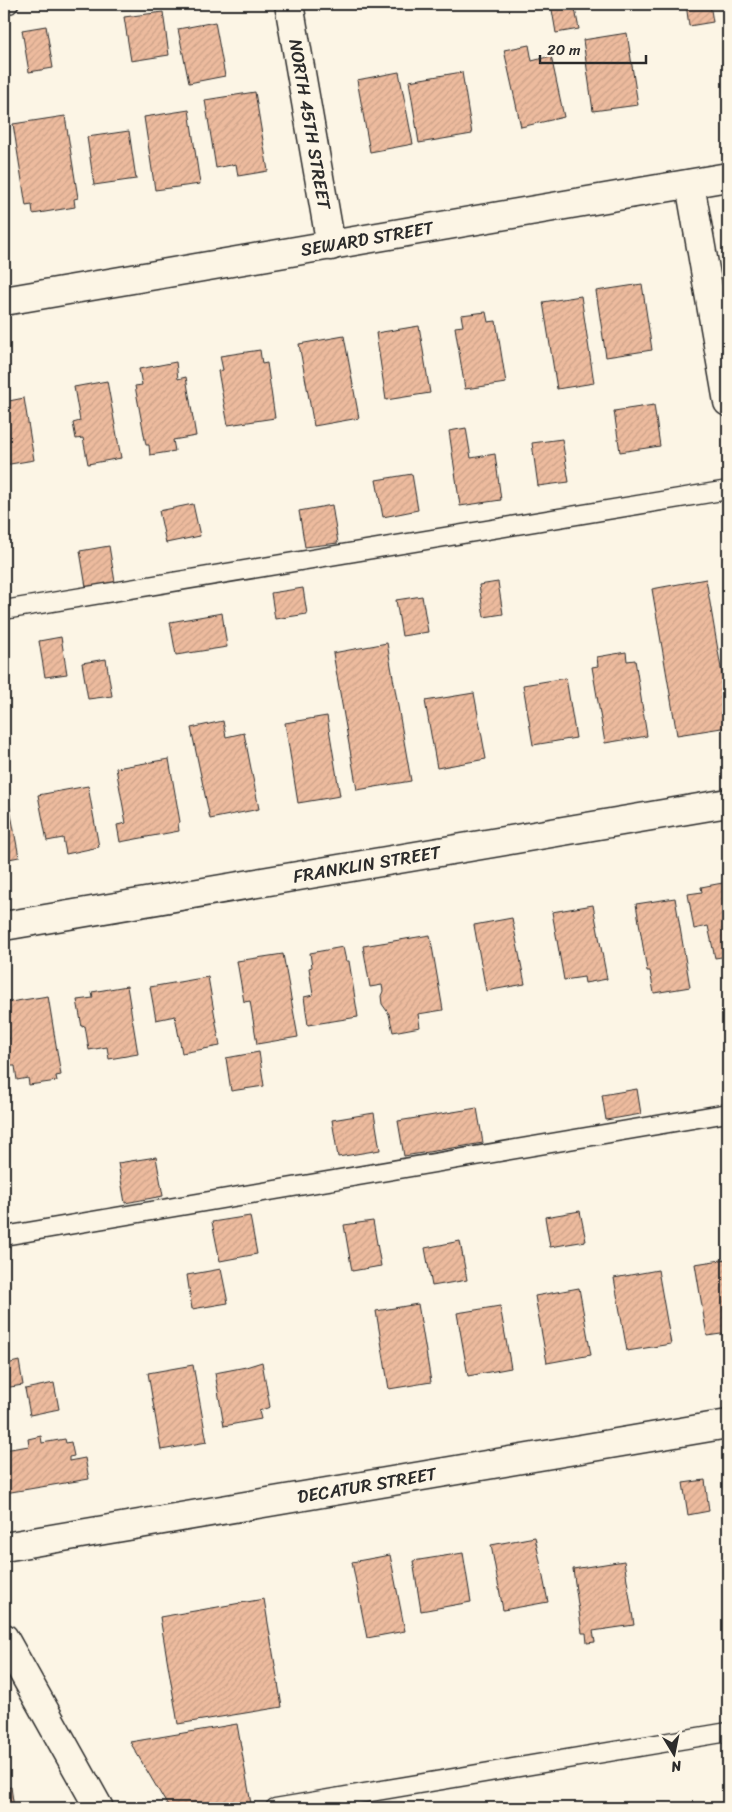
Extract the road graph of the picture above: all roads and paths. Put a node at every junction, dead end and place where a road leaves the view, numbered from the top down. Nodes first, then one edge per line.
1 (9, 4) edge
2 (289, 4) edge
3 (4, 5) edge
4 (728, 177) edge
5 (690, 184) junction
6 (331, 246) junction
7 (4, 301) edge
8 (728, 402) edge
9 (728, 490) edge
10 (4, 610) edge
11 (728, 803) edge
12 (4, 926) edge
13 (728, 1113) edge
14 (4, 1236) edge
15 (728, 1424) edge
16 (4, 1547) edge
17 (4, 1638) edge
18 (728, 1732) edge
19 (99, 1808) edge
20 (275, 1808) edge

1 - 3 lane
2 - 6 street, NORTH 45TH STREET
4 - 5 street, SEWARD STREET
5 - 6 street, SEWARD STREET
5 - 8 street
6 - 7 street, SEWARD STREET
9 - 10 lane
11 - 12 street, FRANKLIN STREET
13 - 14 lane
15 - 16 street, DECATUR STREET
17 - 19 street
18 - 20 lane

